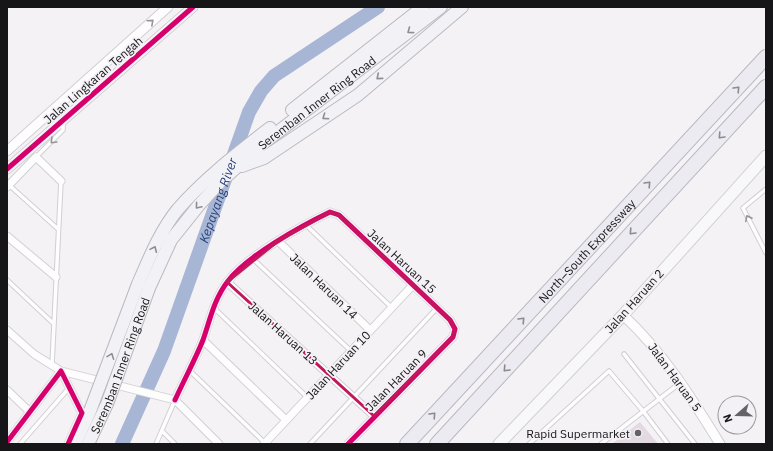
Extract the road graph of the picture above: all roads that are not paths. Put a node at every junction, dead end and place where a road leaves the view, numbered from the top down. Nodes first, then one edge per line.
1 (168, 7) edge
2 (423, 7) edge
3 (441, 7) edge
4 (462, 7) edge
5 (191, 8) edge
6 (766, 57) edge
7 (766, 87) edge
8 (63, 120) junction
9 (265, 137) junction
10 (7, 151) edge
11 (766, 156) edge
12 (36, 157) junction
13 (235, 168) junction
14 (7, 169) edge
15 (61, 181) joint
16 (8, 186) edge
17 (766, 190) edge
18 (305, 224) junction
19 (58, 229) junction
20 (7, 236) edge
21 (278, 241) junction
22 (766, 253) edge
23 (253, 259) junction
24 (56, 277) junction
25 (7, 280) edge
26 (227, 282) junction
27 (413, 285) junction
28 (391, 307) junction
29 (213, 308) junction
30 (437, 308) junction
31 (623, 315) junction
32 (54, 324) junction
33 (455, 329) joint
34 (7, 330) edge
35 (370, 330) junction
36 (203, 340) junction
37 (351, 351) junction
38 (624, 354) dead end
39 (52, 366) junction
40 (189, 370) junction
41 (61, 371) junction
42 (329, 375) junction
43 (681, 382) junction
44 (70, 387) junction
45 (7, 390) edge
46 (307, 397) junction
47 (353, 397) junction
48 (660, 398) junction
49 (175, 400) junction
50 (643, 411) junction
51 (30, 412) junction
52 (374, 416) junction
53 (286, 420) junction
54 (162, 431) junction
55 (8, 440) edge
56 (20, 444) edge
57 (68, 444) edge
58 (74, 444) edge
59 (88, 444) edge
60 (156, 444) edge
61 (175, 444) edge
62 (219, 444) edge
63 (265, 444) edge
64 (310, 444) edge
65 (348, 444) edge
66 (407, 444) edge
67 (436, 444) edge
68 (499, 444) edge
69 (529, 444) edge
70 (600, 444) edge
71 (668, 444) edge
72 (695, 444) edge
73 (720, 444) edge

10 -> 1 street, Jalan Lingkaran Tengah
2 - 9 main road, Seremban Inner Ring Road
3 -> 9 main road, Seremban Inner Ring Road
4 -> 13 main road
5 - 8 street, Jalan Lingkaran Tengah
66 -> 6 highway, North–South Expressway
7 -> 67 highway, North–South Expressway
8 -> 12 lane
8 - 14 street, Jalan Lingkaran Tengah
9 - 13 main road, Seremban Inner Ring Road
58 -> 9 main road, Seremban Inner Ring Road, bridge
11 - 31 main road, Jalan Haruan 2
12 - 15 street
12 - 16 street
13 -> 59 main road, Seremban Inner Ring Road, bridge
15 - 19 lane
16 - 19 lane
22 -> 17 lane
18 - 21 street
18 - 27 street, Jalan Haruan 15
18 - 28 lane
19 - 24 lane
20 - 24 street
21 - 23 street
21 - 35 street, Jalan Haruan 14
23 - 26 street
23 - 37 lane
24 - 32 lane
25 - 32 lane
26 - 29 street
26 - 42 street, Jalan Haruan 13
27 - 28 street, Jalan Haruan 10
27 - 30 street, Jalan Haruan 15
28 - 35 street, Jalan Haruan 10
29 - 36 street
29 - 46 lane
30 - 33 street, Jalan Haruan 15
30 - 47 lane
31 - 43 street, Jalan Haruan 5
31 - 68 main road, Jalan Haruan 2
32 - 39 lane
33 - 52 street, Jalan Haruan 9
34 - 39 street
35 - 37 street, Jalan Haruan 10
36 - 40 street
36 - 53 street
37 - 42 street, Jalan Haruan 10
38 - 48 lane
39 - 41 street
40 - 49 street
40 - 63 lane
41 - 44 street
41 - 49 street
41 - 51 street
42 - 46 street, Jalan Haruan 10
42 - 47 street, Jalan Haruan 13
43 - 48 lane
43 - 73 street, Jalan Haruan 5
44 - 56 lane
44 - 57 street
45 - 51 street
46 - 53 street, Jalan Haruan 10
47 - 52 street, Jalan Haruan 13
47 - 64 lane
48 - 50 lane
48 - 72 lane
49 - 54 lane
49 - 62 street
50 - 69 lane
50 - 70 lane
50 - 71 lane
51 - 55 street
52 - 65 street, Jalan Haruan 9
53 - 63 street, Jalan Haruan 10
54 - 60 lane
54 - 61 lane

